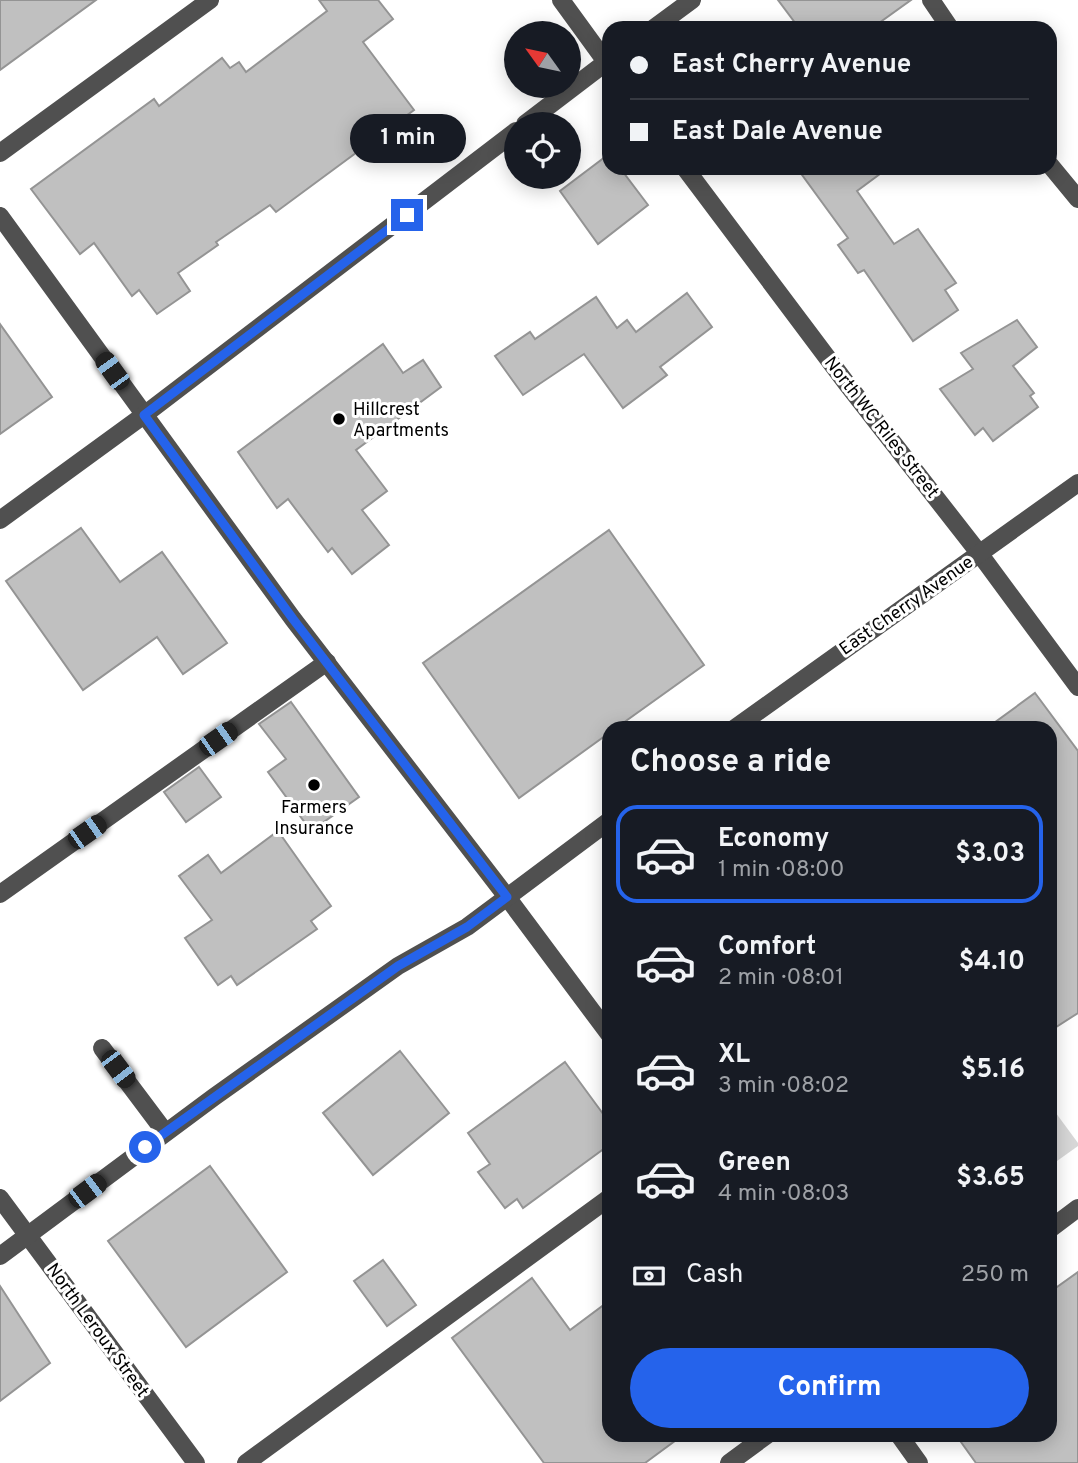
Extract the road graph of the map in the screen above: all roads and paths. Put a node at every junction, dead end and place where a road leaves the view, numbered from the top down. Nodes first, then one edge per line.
1 (561, 0) edge
2 (692, 0) edge
3 (931, 0) edge
4 (207, 1) edge
5 (664, 21) edge
6 (945, 21) edge
7 (602, 55) edge
8 (602, 67) edge
9 (541, 112) edge
10 (504, 140) edge
11 (0, 153) edge
12 (1057, 174) edge
13 (690, 175) edge
14 (1078, 199) edge
15 (0, 216) edge
16 (144, 415) junction
17 (1078, 483) edge
18 (0, 520) edge
19 (979, 553) junction
20 (327, 662) junction
21 (1078, 687) edge
22 (745, 721) edge
23 (602, 826) edge
24 (0, 894) edge
25 (507, 897) junction
26 (602, 1025) edge
27 (102, 1048) dead end
28 (165, 1132) junction
29 (0, 1198) edge
30 (602, 1203) edge
31 (1078, 1209) edge
32 (1057, 1224) edge
33 (28, 1235) junction
34 (0, 1256) edge
35 (758, 1442) edge
36 (905, 1442) edge
37 (196, 1463) edge
38 (246, 1463) edge
39 (729, 1463) edge
40 (919, 1463) edge

1 - 7 street
2 - 5 street
3 - 6 street
4 - 11 street
8 - 9 street
10 - 16 street
12 - 14 street
13 - 19 street, North WC Riles Street
15 - 16 street
16 - 18 street
16 - 20 street
17 - 19 street, East Cherry Avenue
19 - 21 street, North WC Riles Street
19 - 22 street, East Cherry Avenue
20 - 24 street
20 - 25 street
23 - 25 street
25 - 26 street
25 - 28 street
27 - 28 street
28 - 33 street
29 - 33 street, North Leroux Street
30 - 38 street
31 - 32 street
33 - 34 street
33 - 37 street, North Leroux Street
35 - 39 street
36 - 40 street

